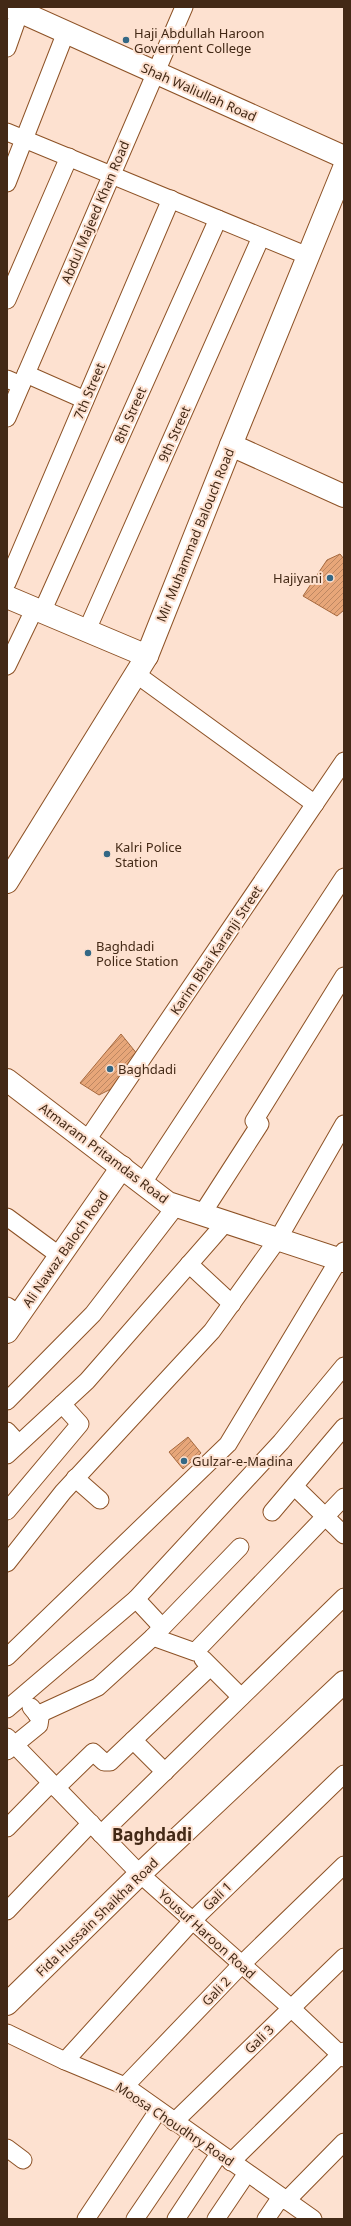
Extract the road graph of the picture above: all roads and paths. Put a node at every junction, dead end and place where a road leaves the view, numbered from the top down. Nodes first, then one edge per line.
1 (184, 7) edge
2 (15, 9) edge
3 (66, 32) junction
4 (7, 48) edge
5 (156, 72) junction
6 (7, 132) edge
7 (25, 140) junction
8 (70, 157) junction
9 (344, 157) edge
10 (344, 168) edge
11 (112, 175) junction
12 (7, 183) edge
13 (171, 199) junction
14 (218, 219) junction
15 (261, 237) junction
16 (308, 256) junction
17 (7, 300) edge
18 (18, 379) edge
19 (85, 400) junction
20 (7, 418) edge
21 (231, 445) junction
22 (344, 496) edge
23 (7, 583) edge
24 (7, 597) edge
25 (39, 610) junction
26 (87, 630) junction
27 (142, 665) junction
28 (7, 666) edge
29 (344, 761) edge
30 (315, 804) junction
31 (344, 876) edge
32 (7, 882) edge
33 (344, 976) edge
34 (7, 1080) edge
35 (344, 1124) edge
36 (87, 1140) junction
37 (122, 1167) junction
38 (142, 1184) junction
39 (176, 1206) junction
40 (202, 1214) junction
41 (7, 1217) edge
42 (226, 1222) junction
43 (278, 1239) junction
44 (60, 1256) junction
45 (342, 1257) edge
46 (189, 1264) junction
47 (232, 1304) junction
48 (13, 1310) edge
49 (7, 1332) edge
50 (344, 1366) edge
51 (7, 1401) edge
52 (62, 1404) junction
53 (344, 1427) edge
54 (11, 1443) edge
55 (75, 1478) junction
56 (295, 1487) junction
57 (344, 1497) edge
58 (100, 1500) dead end
59 (7, 1511) edge
60 (272, 1512) dead end
61 (325, 1517) junction
62 (344, 1535) edge
63 (240, 1547) dead end
64 (7, 1563) edge
65 (344, 1597) edge
66 (136, 1599) junction
67 (158, 1632) junction
68 (196, 1652) junction
69 (7, 1657) edge
70 (210, 1667) junction
71 (344, 1682) edge
72 (22, 1696) junction
73 (241, 1697) junction
74 (7, 1709) edge
75 (37, 1715) junction
76 (133, 1740) junction
77 (9, 1744) edge
78 (164, 1772) junction
79 (344, 1774) edge
80 (54, 1785) junction
81 (7, 1828) edge
82 (96, 1828) junction
83 (344, 1865) edge
84 (140, 1874) junction
85 (7, 1911) edge
86 (193, 1920) junction
87 (344, 1957) edge
88 (242, 1964) junction
89 (7, 2004) edge
90 (291, 2008) junction
91 (7, 2033) edge
92 (343, 2054) edge
93 (65, 2061) junction
94 (125, 2086) junction
95 (158, 2111) junction
96 (174, 2122) junction
97 (192, 2135) junction
98 (344, 2142) edge
99 (7, 2148) edge
100 (225, 2158) junction
101 (24, 2160) dead end
102 (247, 2173) junction
103 (284, 2199) junction
104 (308, 2218) edge
105 (86, 2219) edge
106 (135, 2219) edge
107 (176, 2219) edge
108 (216, 2219) edge
109 (266, 2219) edge

1 - 5 street, Abdul Majeed Khan Road
2 - 3 street, Shah Waliullah Road
2 - 4 street
3 - 5 street, Shah Waliullah Road
3 - 7 street
5 - 9 street, Shah Waliullah Road
5 - 11 street, Abdul Majeed Khan Road
6 - 7 street
7 - 8 street
7 - 12 street
8 - 11 street
8 - 17 street
10 - 16 street, Mir Muhammad Balouch Road
11 - 13 street
11 - 18 street, Abdul Majeed Khan Road
13 - 14 street
13 - 19 street, 7th Street
14 - 15 street
14 - 25 street, 8th Street
15 - 16 street
15 - 26 street, 9th Street
16 - 21 street, Mir Muhammad Balouch Road
18 - 19 street
18 - 20 street, Abdul Majeed Khan Road
19 - 23 street, 7th Street
21 - 22 street
21 - 27 street, Mir Muhammad Balouch Road
24 - 25 street
25 - 26 street
25 - 28 street, 8th Street
26 - 27 street
27 - 30 street
27 - 32 street, Mir Muhammad Balouch Road
29 - 30 street, Karim Bhai Karanji Street
30 - 36 street, Karim Bhai Karanji Street
31 - 38 street
33 - 40 street
34 - 36 street, Atmaram Pritamdas Road
35 - 43 street
36 - 37 street, Atmaram Pritamdas Road
37 - 38 street, Atmaram Pritamdas Road
37 - 44 street, Ali Nawaz Baloch Road
38 - 39 street, Atmaram Pritamdas Road
39 - 40 street, Atmaram Pritamdas Road
39 - 51 street
40 - 42 street, Atmaram Pritamdas Road
41 - 44 street
42 - 43 street, Atmaram Pritamdas Road
42 - 46 street
43 - 45 street, Atmaram Pritamdas Road
43 - 47 street
44 - 48 street, Ali Nawaz Baloch Road
45 - 69 street
46 - 47 street
46 - 52 street
47 - 55 street
48 - 49 street, Ali Nawaz Baloch Road
50 - 66 street
52 - 54 street
52 - 59 street
53 - 56 street
55 - 58 street
55 - 64 street
56 - 60 street
56 - 61 street
57 - 61 street
61 - 62 street
61 - 68 street
63 - 67 street
65 - 73 street
66 - 67 street
66 - 72 street
67 - 68 street
67 - 75 street
68 - 70 street
70 - 73 street
70 - 76 street
71 - 84 street, Fida Hussain Shaikha Road
72 - 74 street
72 - 75 street
73 - 78 street
75 - 77 street
76 - 78 street
76 - 80 street
77 - 80 street, Yousuf Haroon Road
78 - 82 street
79 - 86 street, Gali 1
80 - 81 street
80 - 82 street, Yousuf Haroon Road
82 - 84 street, Yousuf Haroon Road
82 - 85 street
83 - 88 street, Gali 2
84 - 86 street, Yousuf Haroon Road
84 - 89 street, Fida Hussain Shaikha Road
86 - 88 street, Yousuf Haroon Road
86 - 93 street, Gali 1
87 - 90 street, Gali 3
88 - 90 street, Yousuf Haroon Road
88 - 94 street, Gali 2
90 - 92 street, Yousuf Haroon Road
90 - 96 street, Gali 3
91 - 93 street, Moosa Choudhry Road
92 - 100 street
93 - 94 street, Moosa Choudhry Road
94 - 95 street, Moosa Choudhry Road
95 - 96 street, Moosa Choudhry Road
95 - 105 street
96 - 97 street, Moosa Choudhry Road
97 - 100 street, Moosa Choudhry Road
97 - 106 street
98 - 103 street
99 - 101 street
100 - 102 street, Moosa Choudhry Road
100 - 107 street
102 - 103 street, Moosa Choudhry Road
102 - 108 street
103 - 104 street, Moosa Choudhry Road
103 - 109 street

